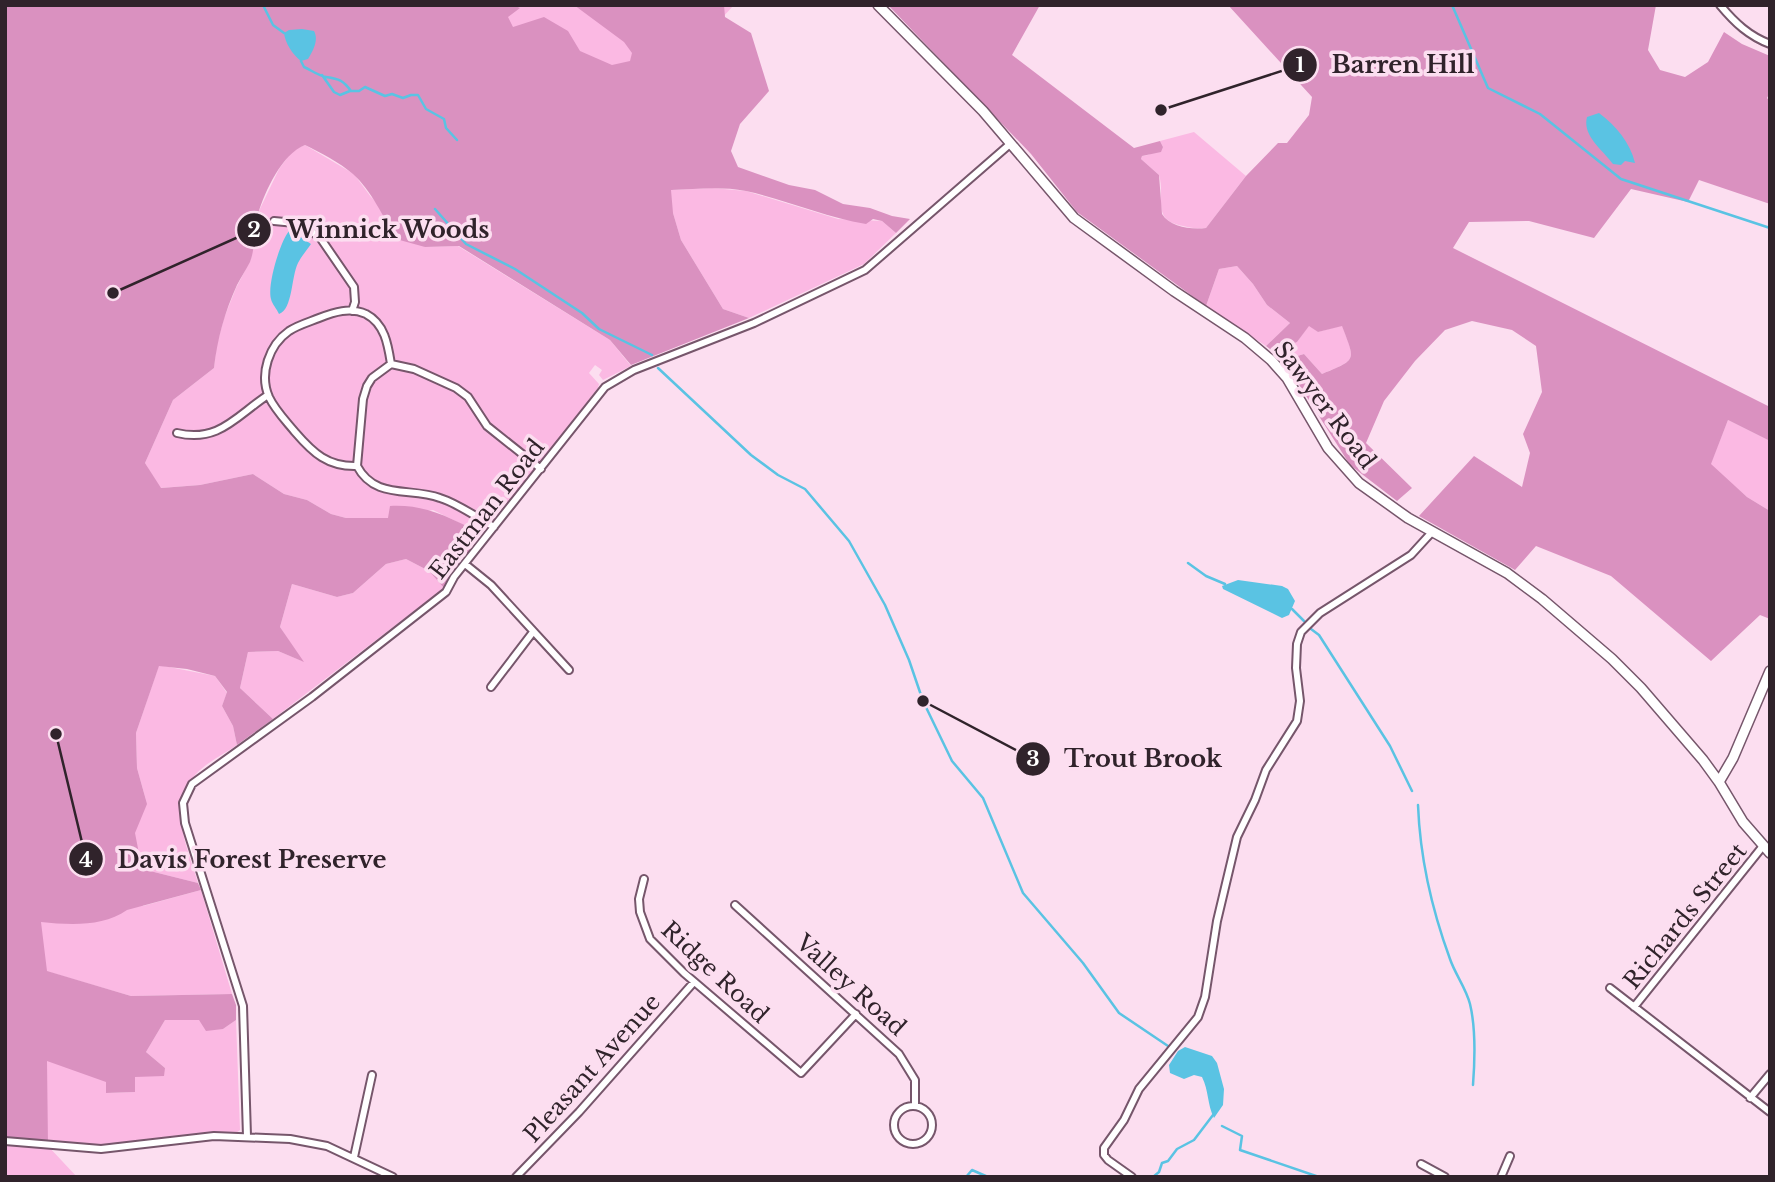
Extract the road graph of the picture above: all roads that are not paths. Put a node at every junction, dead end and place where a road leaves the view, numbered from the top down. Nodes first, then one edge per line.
1 (878, 5) edge
2 (1720, 5) edge
3 (1770, 44) edge
4 (1010, 144) junction
5 (274, 221) dead end
6 (352, 310) junction
7 (391, 365) junction
8 (268, 395) junction
9 (177, 433) dead end
10 (357, 466) junction
11 (541, 469) junction
12 (494, 527) junction
13 (1432, 532) junction
14 (465, 564) junction
15 (533, 632) junction
16 (569, 670) dead end
17 (1770, 671) edge
18 (491, 687) dead end
19 (1720, 783) junction
20 (1766, 850) edge
21 (644, 879) dead end
22 (736, 905) dead end
23 (694, 982) junction
24 (1609, 988) dead end
25 (1634, 1007) junction
26 (856, 1014) junction
27 (1770, 1074) edge
28 (372, 1075) dead end
29 (1750, 1098) junction
30 (915, 1106) junction
31 (1770, 1112) edge
32 (247, 1136) junction
33 (5, 1141) edge
34 (1510, 1156) dead end
35 (354, 1157) junction
36 (1421, 1164) dead end
37 (393, 1177) edge
38 (516, 1177) edge
39 (1132, 1177) edge
40 (1445, 1177) edge
41 (1501, 1177) edge

1 - 4 street, Sawyer Road
2 - 3 street
4 - 11 street, Eastman Road
4 - 13 street, Sawyer Road
5 - 6 street
6 - 7 street
6 - 8 street
7 - 10 street
7 - 11 street
8 - 9 street
8 - 10 street
10 - 12 street
11 - 12 street, Eastman Road
12 - 14 street, Eastman Road
13 - 19 street, Sawyer Road
13 - 39 street
14 - 15 street
14 - 32 street, Eastman Road
15 - 16 street
15 - 18 street
17 - 19 street
19 - 20 street, Sawyer Road
20 - 25 street, Richards Street
21 - 23 street, Ridge Road
22 - 26 street, Valley Road
23 - 26 street, Ridge Road
23 - 38 street, Pleasant Avenue
24 - 25 street
25 - 29 street
26 - 30 street, Valley Road
27 - 29 street
28 - 35 street
29 - 31 street
30 - 30 street, Valley Road
32 - 33 street
32 - 35 street
34 - 41 street
35 - 37 street
36 - 40 street

